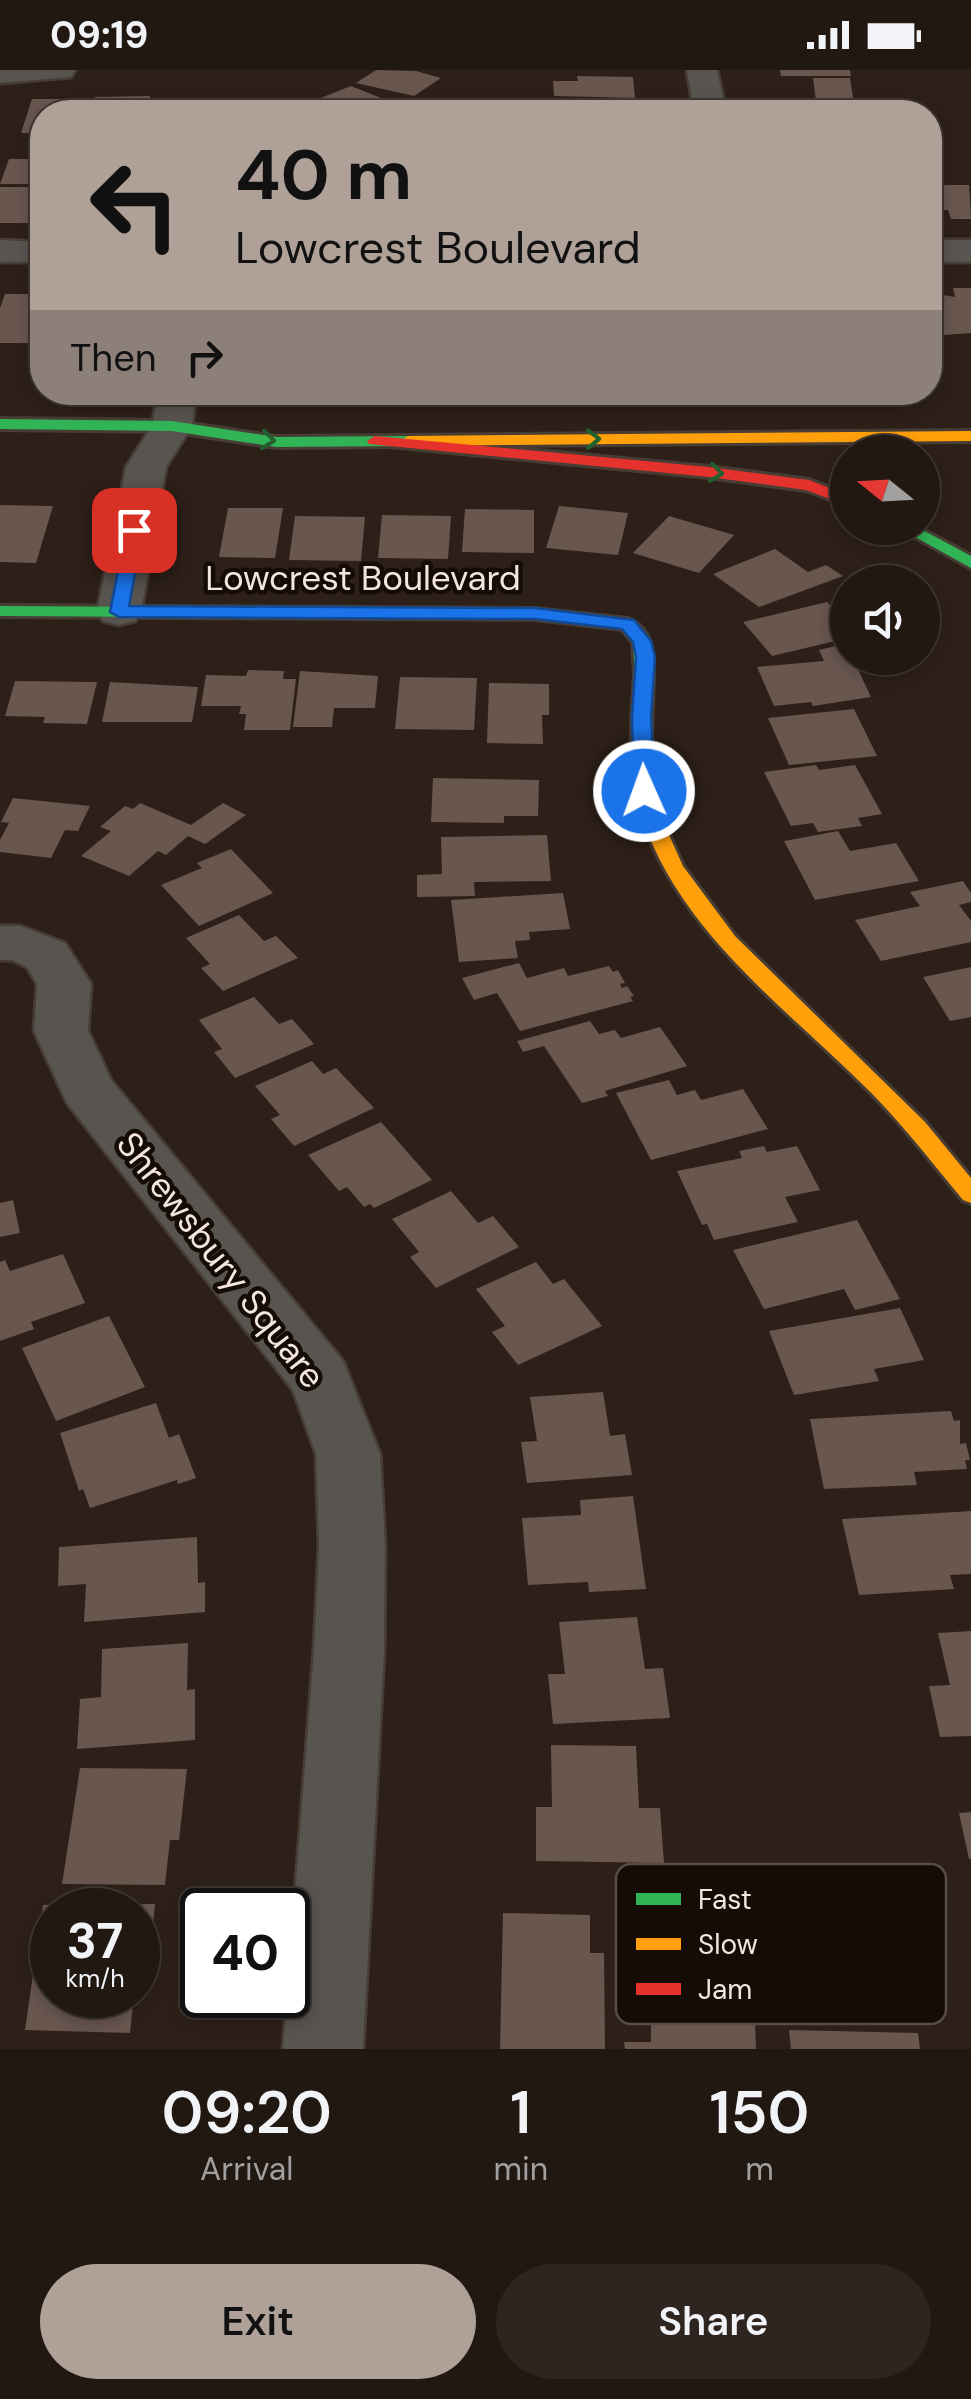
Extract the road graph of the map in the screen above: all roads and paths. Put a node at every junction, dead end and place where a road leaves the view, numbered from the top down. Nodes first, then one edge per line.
1 (60, 70) edge
2 (702, 70) edge
3 (0, 74) edge
4 (708, 100) edge
5 (942, 251) edge
6 (971, 251) edge
7 (0, 252) edge
8 (30, 252) edge
9 (174, 410) edge
10 (239, 414) dead end
11 (0, 424) edge
12 (971, 436) edge
13 (376, 441) junction
14 (830, 494) edge
15 (938, 545) edge
16 (971, 563) edge
17 (0, 611) edge
18 (119, 612) junction
19 (0, 943) edge
20 (971, 1194) edge
21 (323, 2049) edge

1 - 3 street
2 - 4 street
5 - 6 street
7 - 8 street
9 - 10 main road
9 - 11 main road
9 -> 13 main road
9 - 18 street
13 -> 12 main road
13 -> 14 main road
15 - 16 main road
17 - 18 main road, Lowcrest Boulevard
18 - 20 main road, Lowcrest Boulevard
19 - 21 street, Shrewsbury Square

